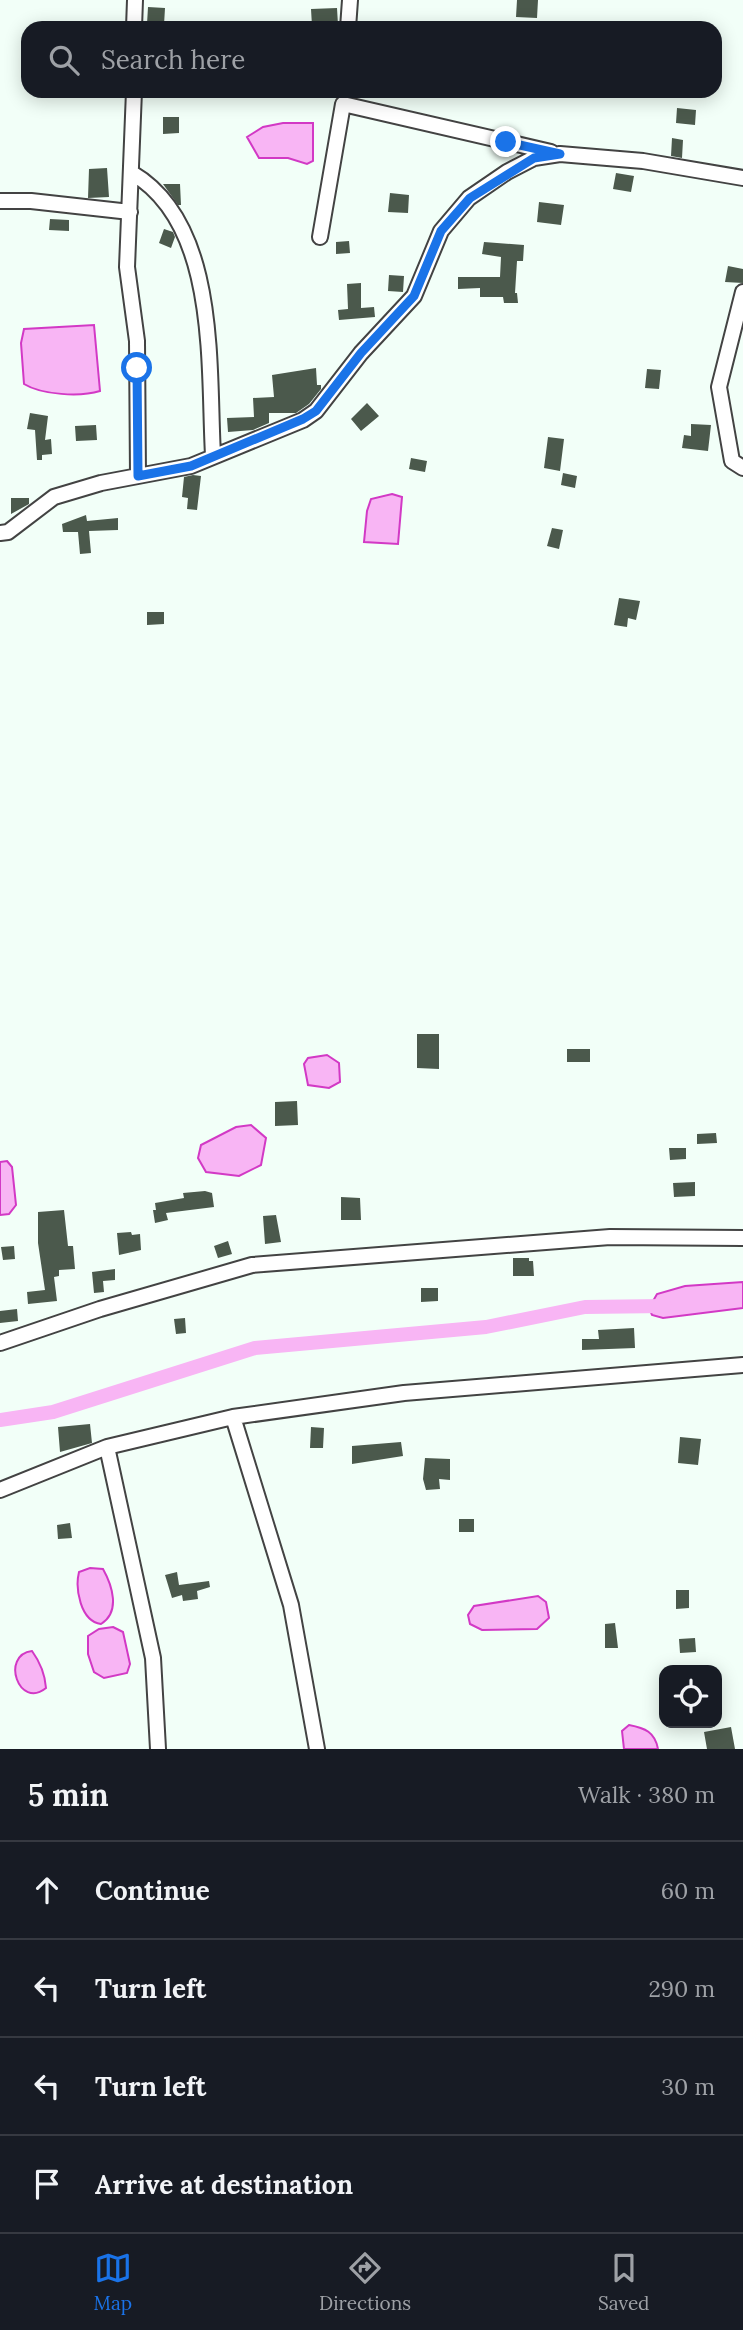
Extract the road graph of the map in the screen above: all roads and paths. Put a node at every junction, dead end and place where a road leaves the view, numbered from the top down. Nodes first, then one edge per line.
1 (135, 0) edge
2 (350, 0) edge
3 (135, 21) edge
4 (348, 21) edge
5 (134, 98) edge
6 (343, 98) edge
7 (347, 98) edge
8 (560, 154) junction
9 (132, 173) junction
10 (743, 178) edge
11 (0, 201) edge
12 (130, 212) junction
13 (320, 237) dead end
14 (743, 292) edge
15 (214, 455) junction
16 (743, 468) edge
17 (138, 476) junction
18 (0, 533) edge
19 (743, 1238) edge
20 (0, 1343) edge
21 (743, 1366) edge
22 (233, 1417) junction
23 (107, 1447) junction
24 (0, 1490) edge
25 (158, 1749) edge
26 (317, 1749) edge

1 - 3 street
2 - 4 street
5 - 9 street
6 - 13 street
7 - 8 street
8 - 10 street
8 - 15 street
9 - 12 street
9 - 15 street
11 - 12 street
12 - 17 street
14 - 16 street
15 - 17 street
17 - 18 street
19 - 20 street
21 - 22 street
22 - 23 street
22 - 26 street
23 - 24 street
23 - 25 street

